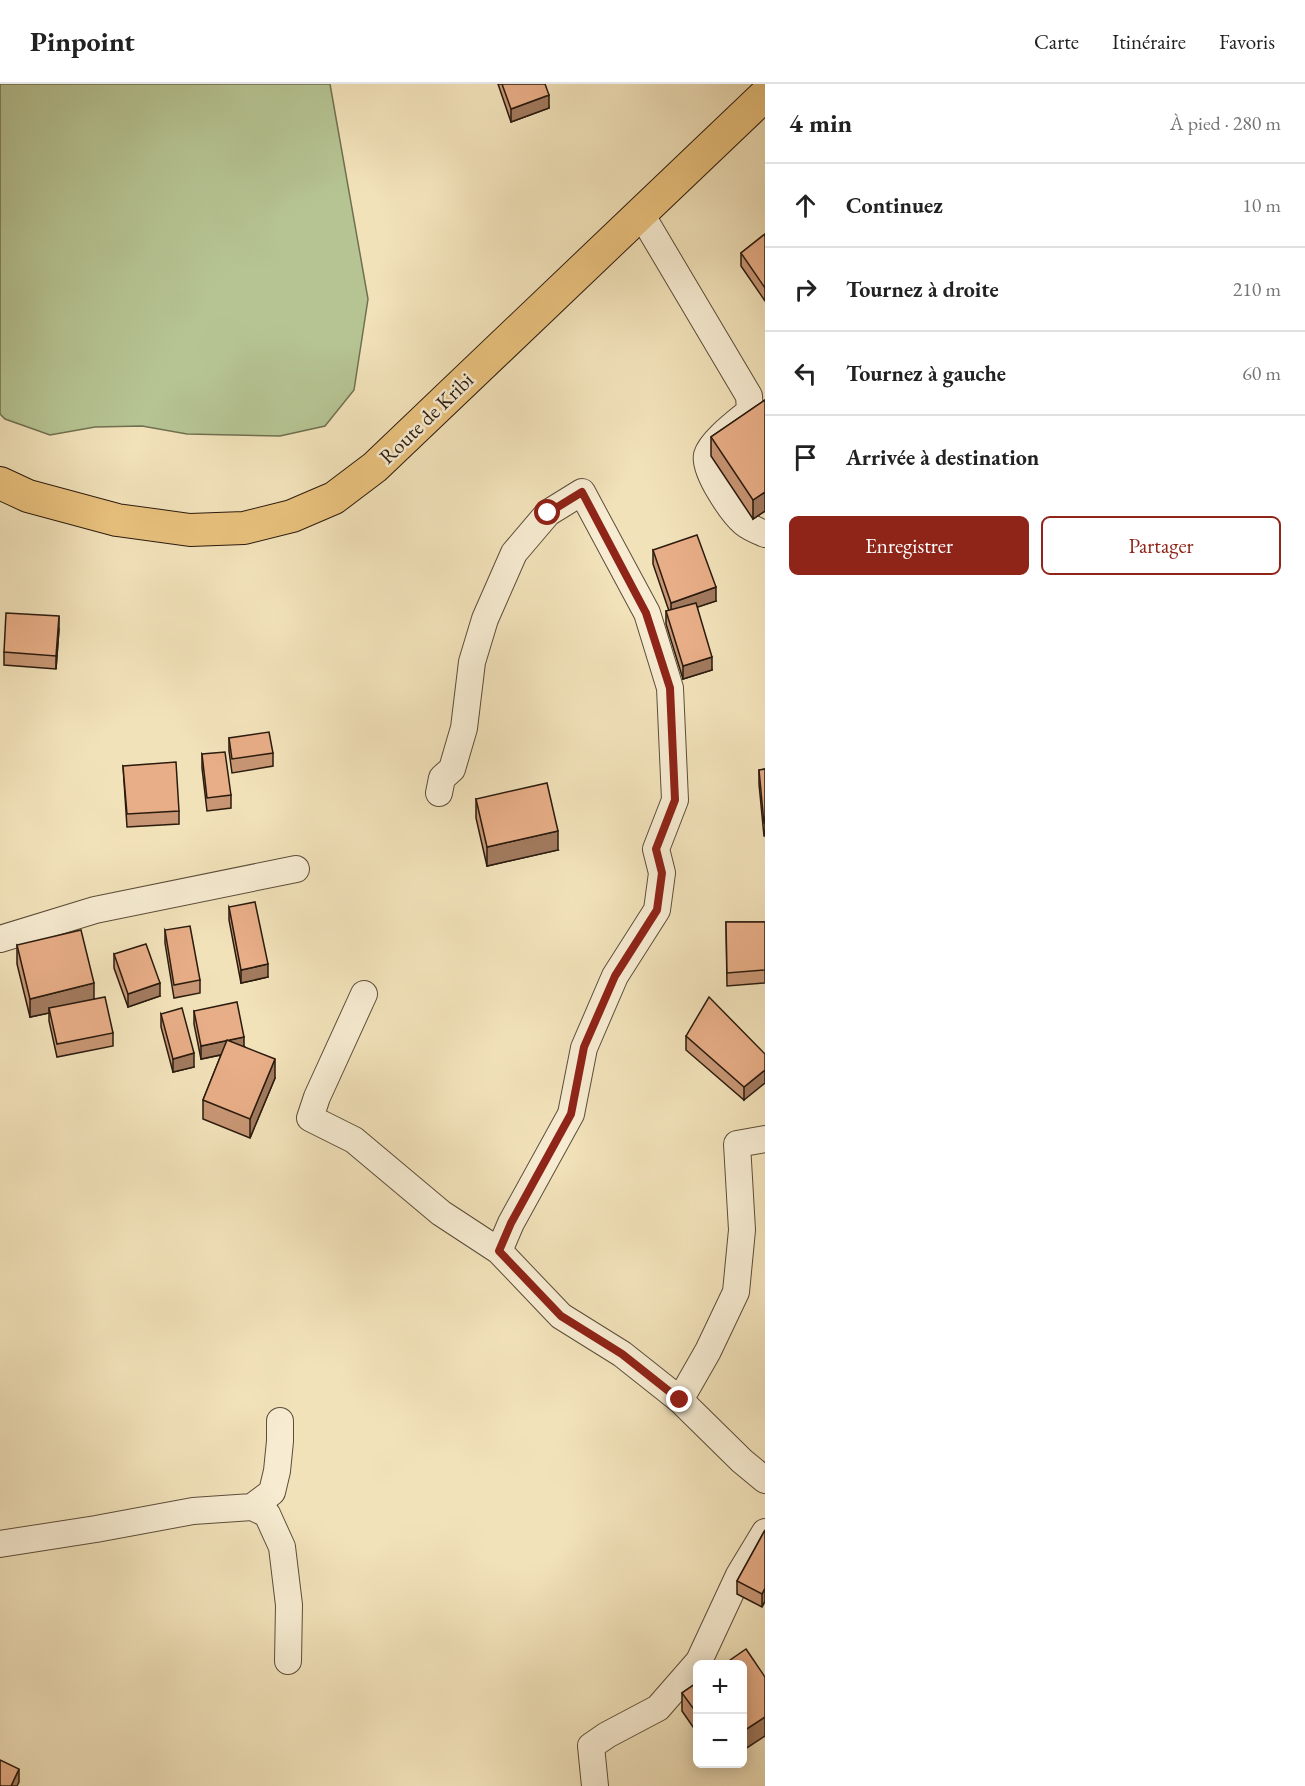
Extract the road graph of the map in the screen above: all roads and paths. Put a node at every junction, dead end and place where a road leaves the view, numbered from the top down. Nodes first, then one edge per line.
1 (765, 95) edge
2 (641, 214) junction
3 (0, 483) edge
4 (765, 534) edge
5 (439, 793) dead end
6 (296, 869) dead end
7 (0, 939) edge
8 (364, 994) dead end
9 (765, 1139) edge
10 (499, 1251) junction
11 (680, 1400) junction
12 (280, 1420) dead end
13 (765, 1480) edge
14 (252, 1508) junction
15 (765, 1532) edge
16 (0, 1544) edge
17 (288, 1661) dead end
18 (595, 1786) edge

1 - 2 main road, Route de Kribi
2 - 3 main road, Route de Kribi
2 - 4 street
5 - 10 street
6 - 7 street
8 - 10 street
9 - 11 street
10 - 11 street
11 - 13 street
12 - 14 street
14 - 16 street
14 - 17 street
15 - 18 street

